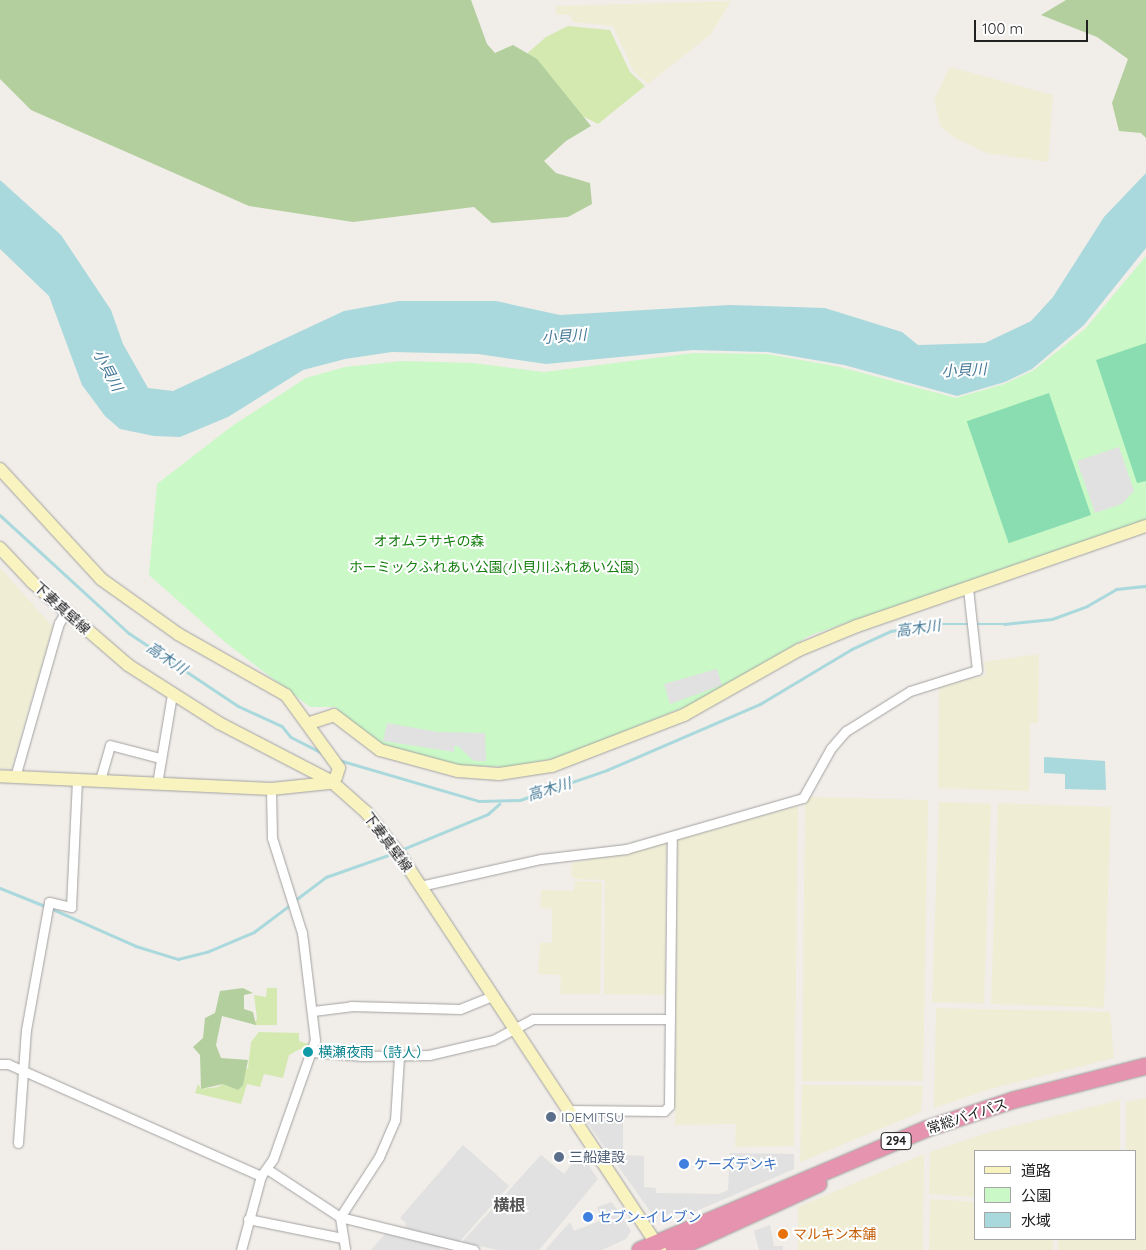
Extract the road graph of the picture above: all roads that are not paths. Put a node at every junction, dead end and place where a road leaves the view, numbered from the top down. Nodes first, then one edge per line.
1 (0, 469) edge
2 (1146, 526) edge
3 (0, 548) edge
4 (968, 588) junction
5 (66, 612) junction
6 (172, 694) junction
7 (310, 723) junction
8 (160, 758) junction
9 (0, 776) edge
10 (15, 777) junction
11 (77, 779) junction
12 (100, 780) junction
13 (331, 781) junction
14 (157, 784) junction
15 (271, 789) junction
16 (672, 838) junction
17 (420, 886) junction
18 (492, 996) junction
19 (313, 1011) junction
20 (670, 1020) junction
21 (513, 1028) junction
22 (313, 1052) junction
23 (399, 1057) junction
24 (0, 1064) edge
25 (1146, 1066) edge
26 (21, 1070) junction
27 (1146, 1076) edge
28 (567, 1110) junction
29 (18, 1143) dead end
30 (264, 1173) junction
31 (340, 1217) junction
32 (248, 1219) junction
33 (342, 1238) junction
34 (658, 1246) edge
35 (241, 1250) edge
36 (345, 1250) edge
37 (474, 1250) edge
38 (640, 1250) edge
39 (674, 1250) edge

1 - 7 street
2 - 4 street
3 - 5 street, 下妻真壁線
4 - 7 street
4 - 16 street
5 - 6 street, 下妻真壁線
5 - 10 street
6 - 8 street
6 - 13 street, 下妻真壁線
7 - 13 street
8 - 12 street
8 - 14 street
9 - 10 street
10 - 11 street
11 - 12 street
11 - 26 street
12 - 14 street
13 - 15 street
13 - 17 street, 下妻真壁線
14 - 15 street
15 - 19 street
16 - 17 street
16 - 20 street
17 - 18 street, 下妻真壁線
18 - 19 street
18 - 21 street, 下妻真壁線
19 - 22 street
20 - 21 street
20 - 28 street
21 - 23 street
21 - 28 street, 下妻真壁線
22 - 23 street
22 - 30 street
23 - 31 street
24 - 26 street
25 - 34 highway, 常総バイパス / 294
26 - 29 street
26 - 30 street
27 - 39 highway, 常総バイパス / 294
28 - 34 street, 下妻真壁線
30 - 31 street
30 - 32 street
31 - 33 street
31 - 37 street
32 - 33 street
32 - 35 street
33 - 36 street
34 - 38 highway, 294

